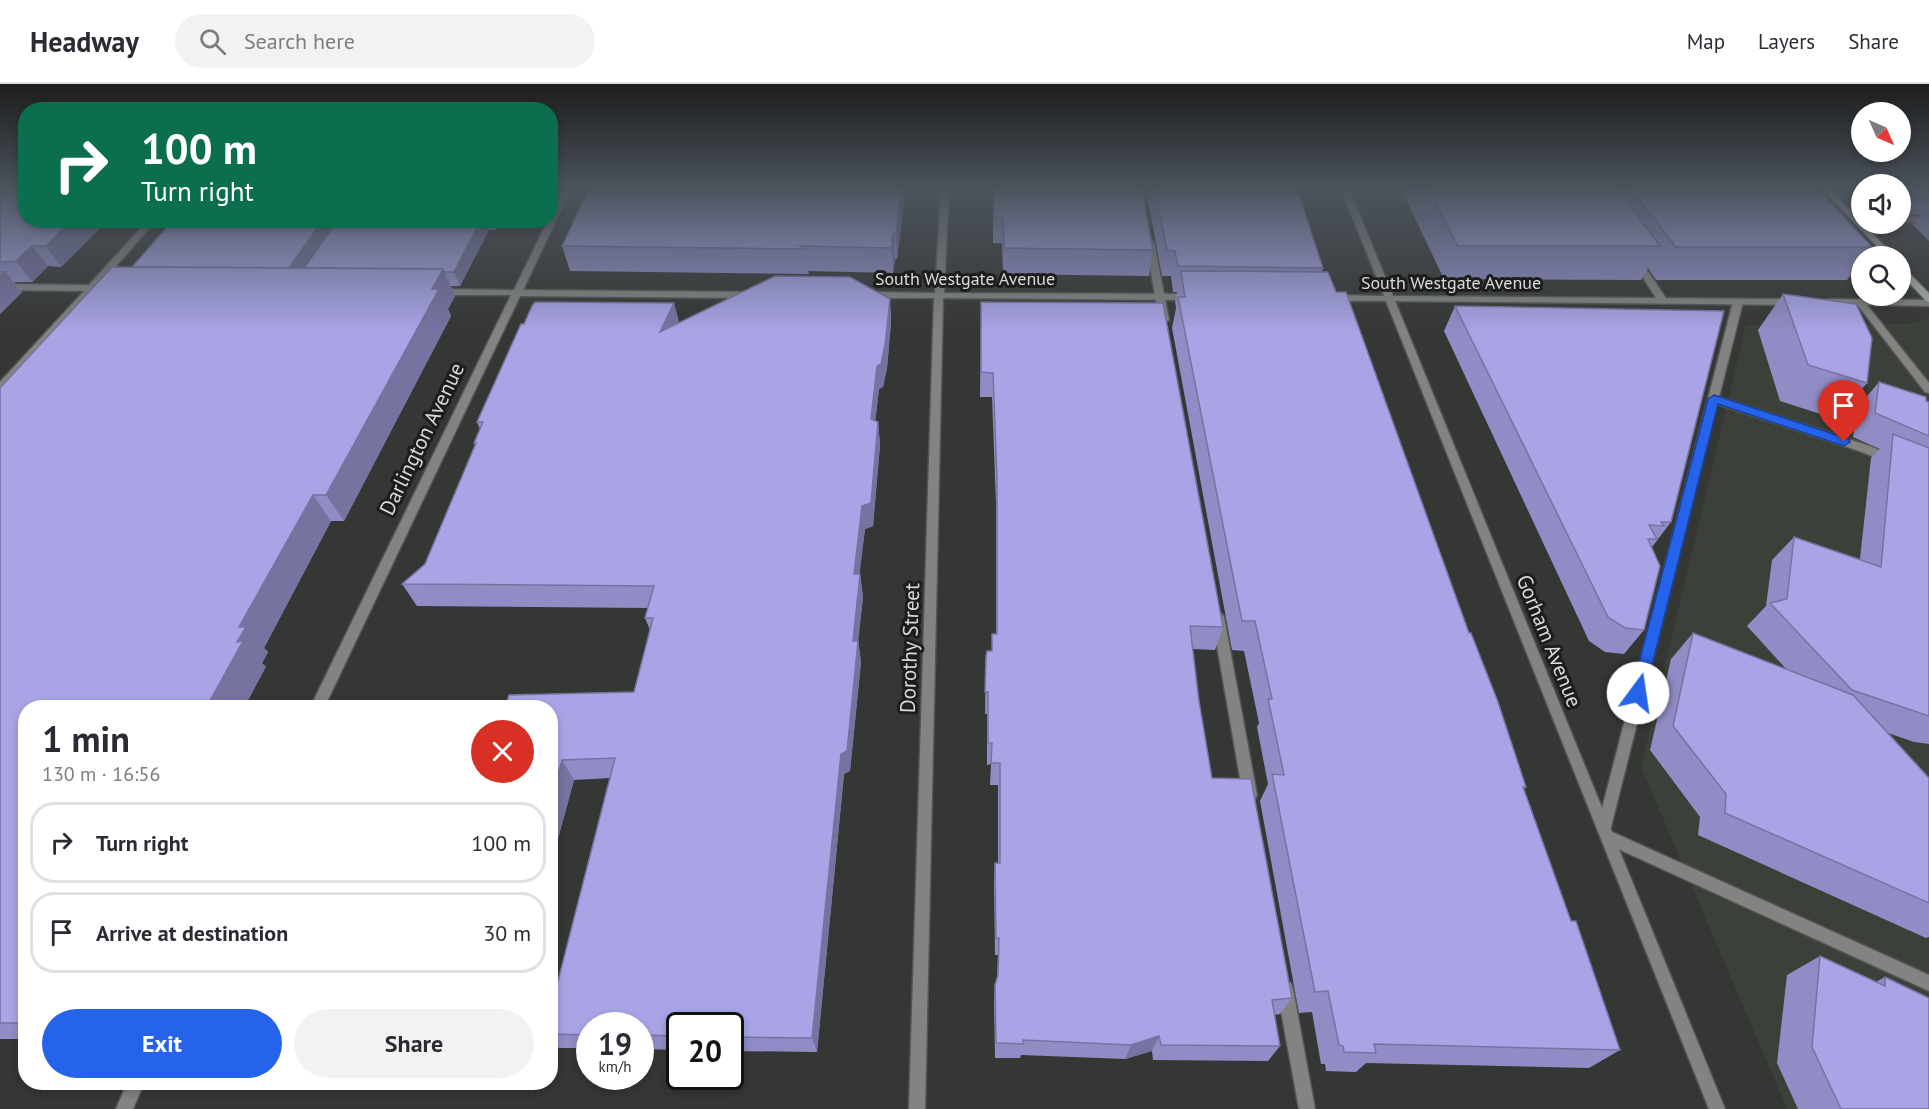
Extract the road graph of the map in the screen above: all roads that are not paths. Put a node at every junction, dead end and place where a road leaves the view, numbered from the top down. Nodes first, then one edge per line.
1 (138, 237) edge
2 (544, 237) edge
3 (942, 237) edge
4 (1148, 237) edge
5 (1364, 237) edge
6 (1632, 255) edge
7 (1911, 280) edge
8 (0, 287) edge
9 (92, 288) junction
10 (116, 288) edge
11 (431, 292) edge
12 (518, 293) junction
13 (761, 295) edge
14 (857, 295) edge
15 (939, 296) junction
16 (1159, 297) junction
17 (1206, 297) edge
18 (1323, 298) edge
19 (1389, 299) junction
20 (1663, 301) junction
21 (1929, 301) edge
22 (1738, 302) junction
23 (1804, 302) edge
24 (1816, 302) edge
25 (1911, 302) edge
26 (1851, 303) edge
27 (1863, 306) edge
28 (1167, 339) edge
29 (1924, 379) edge
30 (0, 388) edge
31 (1929, 390) edge
32 (1714, 399) junction
33 (1903, 465) edge
34 (1216, 609) edge
35 (321, 700) edge
36 (1252, 809) edge
37 (1606, 833) junction
38 (1282, 973) edge
39 (1929, 983) edge
40 (133, 1090) edge
41 (124, 1109) edge
42 (917, 1109) edge
43 (1307, 1109) edge
44 (1717, 1109) edge

1 - 9 street
2 - 12 street, Darlington Avenue
3 - 15 street, Dorothy Street
4 - 16 street
5 - 19 street, Gorham Avenue
6 - 20 street
7 - 21 street
8 - 9 street
9 - 10 street
9 - 30 street
11 - 12 street
12 - 13 street
12 - 35 street, Darlington Avenue
14 - 15 street, South Westgate Avenue
15 - 16 street, South Westgate Avenue
15 - 42 street, Dorothy Street
16 - 17 street, South Westgate Avenue
16 - 28 street
18 - 19 street, South Westgate Avenue
19 - 20 street, South Westgate Avenue
19 - 37 street, Gorham Avenue
20 - 22 street, South Westgate Avenue
21 - 25 street
22 - 23 street, South Westgate Avenue
22 - 32 street
24 - 26 street
27 - 29 street
29 - 31 street
32 - 33 street
32 - 37 street
34 - 36 street
37 - 39 street
37 - 44 street, Gorham Avenue
38 - 43 street
40 - 41 street

